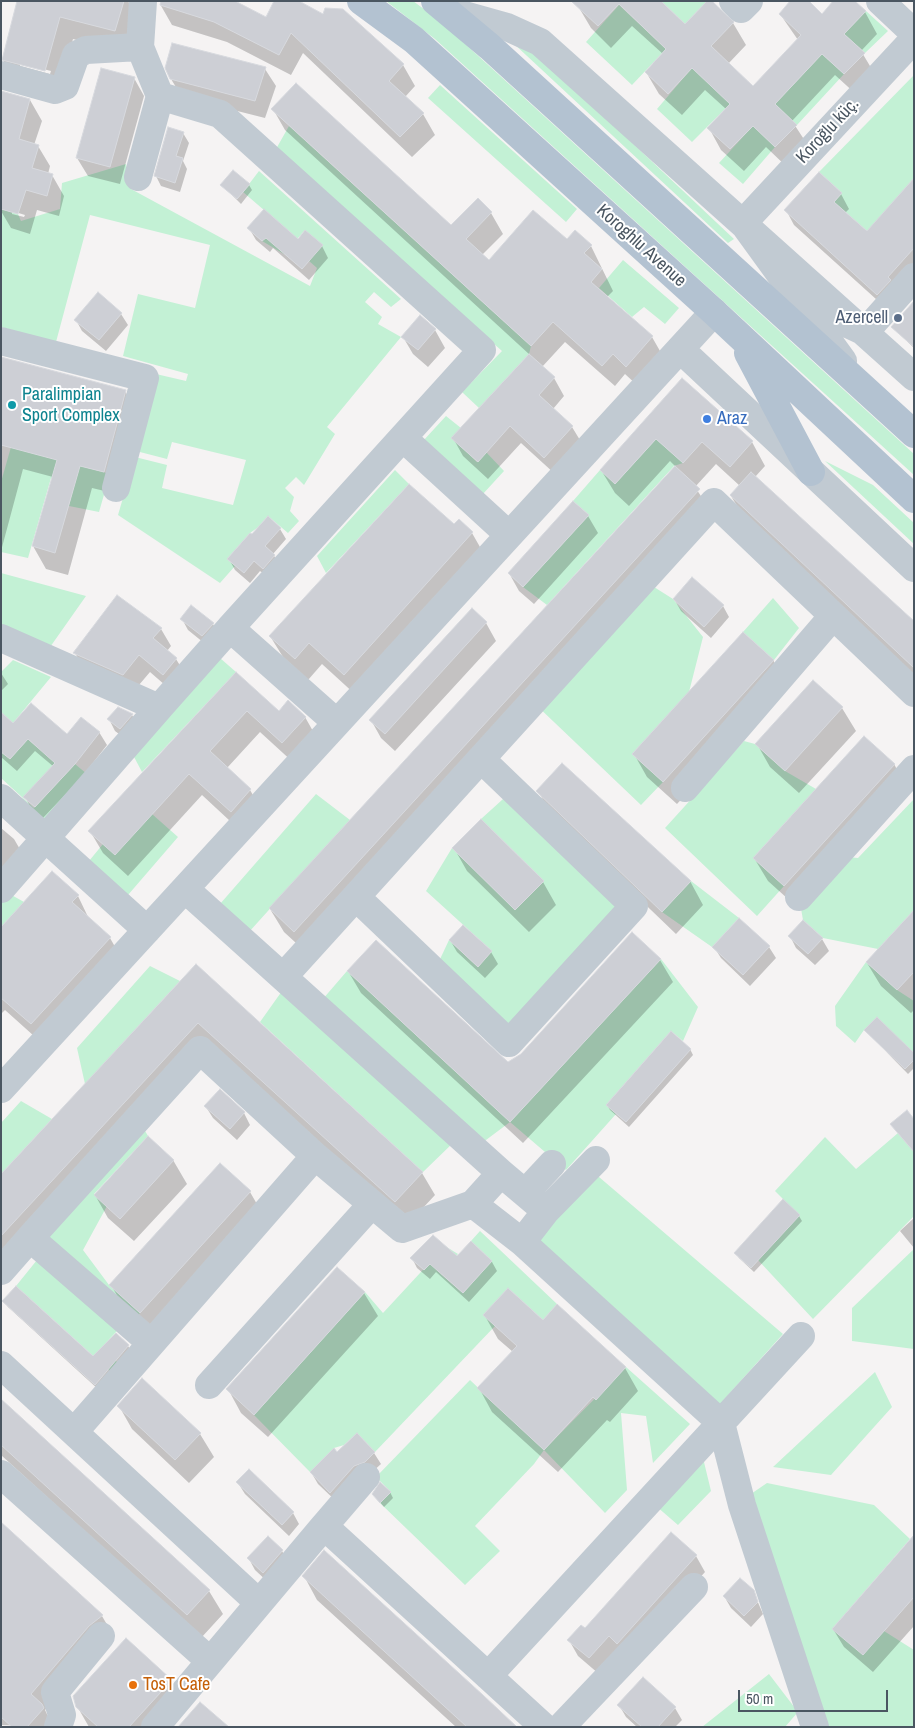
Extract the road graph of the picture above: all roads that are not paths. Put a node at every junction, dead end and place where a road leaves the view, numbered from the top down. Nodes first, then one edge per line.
1 (143, 1) edge
2 (361, 1) edge
3 (733, 1) edge
4 (749, 1) edge
5 (880, 1) edge
6 (443, 6) edge
7 (914, 33) edge
8 (914, 39) edge
9 (140, 47) junction
10 (1, 75) edge
11 (160, 96) junction
12 (138, 177) dead end
13 (743, 223) junction
14 (734, 270) junction
15 (914, 277) edge
16 (800, 301) junction
17 (714, 312) junction
18 (865, 332) junction
19 (738, 334) junction
20 (1, 341) edge
21 (680, 349) junction
22 (914, 377) edge
23 (861, 386) junction
24 (914, 434) edge
25 (403, 438) junction
26 (811, 472) junction
27 (116, 488) dead end
28 (914, 499) edge
29 (509, 535) junction
30 (914, 568) edge
31 (834, 616) junction
32 (230, 628) junction
33 (1, 638) edge
34 (914, 693) edge
35 (159, 708) junction
36 (337, 722) junction
37 (481, 759) junction
38 (914, 769) edge
39 (684, 788) dead end
40 (1, 798) edge
41 (46, 839) junction
42 (1, 889) edge
43 (185, 889) junction
44 (356, 897) junction
45 (800, 898) dead end
46 (147, 930) junction
47 (283, 978) junction
48 (1, 1089) edge
49 (315, 1156) junction
50 (596, 1160) dead end
51 (552, 1164) dead end
52 (501, 1173) junction
53 (525, 1193) junction
54 (372, 1204) junction
55 (473, 1204) junction
56 (546, 1211) junction
57 (30, 1238) junction
58 (522, 1242) junction
59 (1, 1271) edge
60 (801, 1336) dead end
61 (151, 1343) junction
62 (1, 1365) edge
63 (208, 1385) dead end
64 (721, 1423) junction
65 (74, 1432) junction
66 (1, 1474) edge
67 (366, 1477) dead end
68 (324, 1526) junction
69 (694, 1587) dead end
70 (259, 1603) junction
71 (101, 1636) dead end
72 (210, 1661) junction
73 (488, 1676) junction
74 (58, 1727) edge
75 (155, 1727) edge
76 (544, 1727) edge
77 (561, 1727) edge
78 (815, 1727) edge

1 - 9 street
2 - 17 main road, Koroghlu Avenue
3 - 4 street
5 - 7 street
6 - 13 street
6 - 14 main road
8 - 13 street, Koroğlu küç.
9 - 10 street
9 - 11 street
11 - 12 street
11 - 25 street
13 - 16 street
13 - 18 street
14 - 16 street
14 - 23 main road
15 - 18 street
16 - 18 street
16 - 23 street
17 - 19 main road, Koroghlu Avenue
17 - 21 street
18 - 22 street
19 - 26 main road
19 - 28 main road, Koroghlu Avenue
20 - 27 street
21 - 26 street
21 - 29 street
23 - 24 main road
25 - 29 street
25 - 32 street
26 - 30 street
29 - 36 street
31 - 34 street
31 - 37 street
31 - 39 street
32 - 35 street
32 - 36 street
33 - 35 street
35 - 41 street
36 - 43 street
37 - 44 street
37 - 44 street
38 - 45 street
40 - 41 street
41 - 42 street
41 - 46 street
43 - 46 street
43 - 47 street
44 - 47 street
46 - 48 street
47 - 52 street
49 - 54 street
49 - 57 street
49 - 61 street
50 - 56 street
51 - 53 street
52 - 53 street
52 - 55 street
53 - 56 street
54 - 55 street
54 - 63 street
55 - 58 street
56 - 58 street
57 - 59 street
57 - 61 street
58 - 64 street
60 - 64 street
61 - 65 street
62 - 65 street
64 - 73 street
64 - 78 street
65 - 70 street
66 - 72 street
67 - 68 street
68 - 70 street
68 - 73 street
69 - 77 street
70 - 72 street
71 - 74 street
72 - 75 street
73 - 76 street

